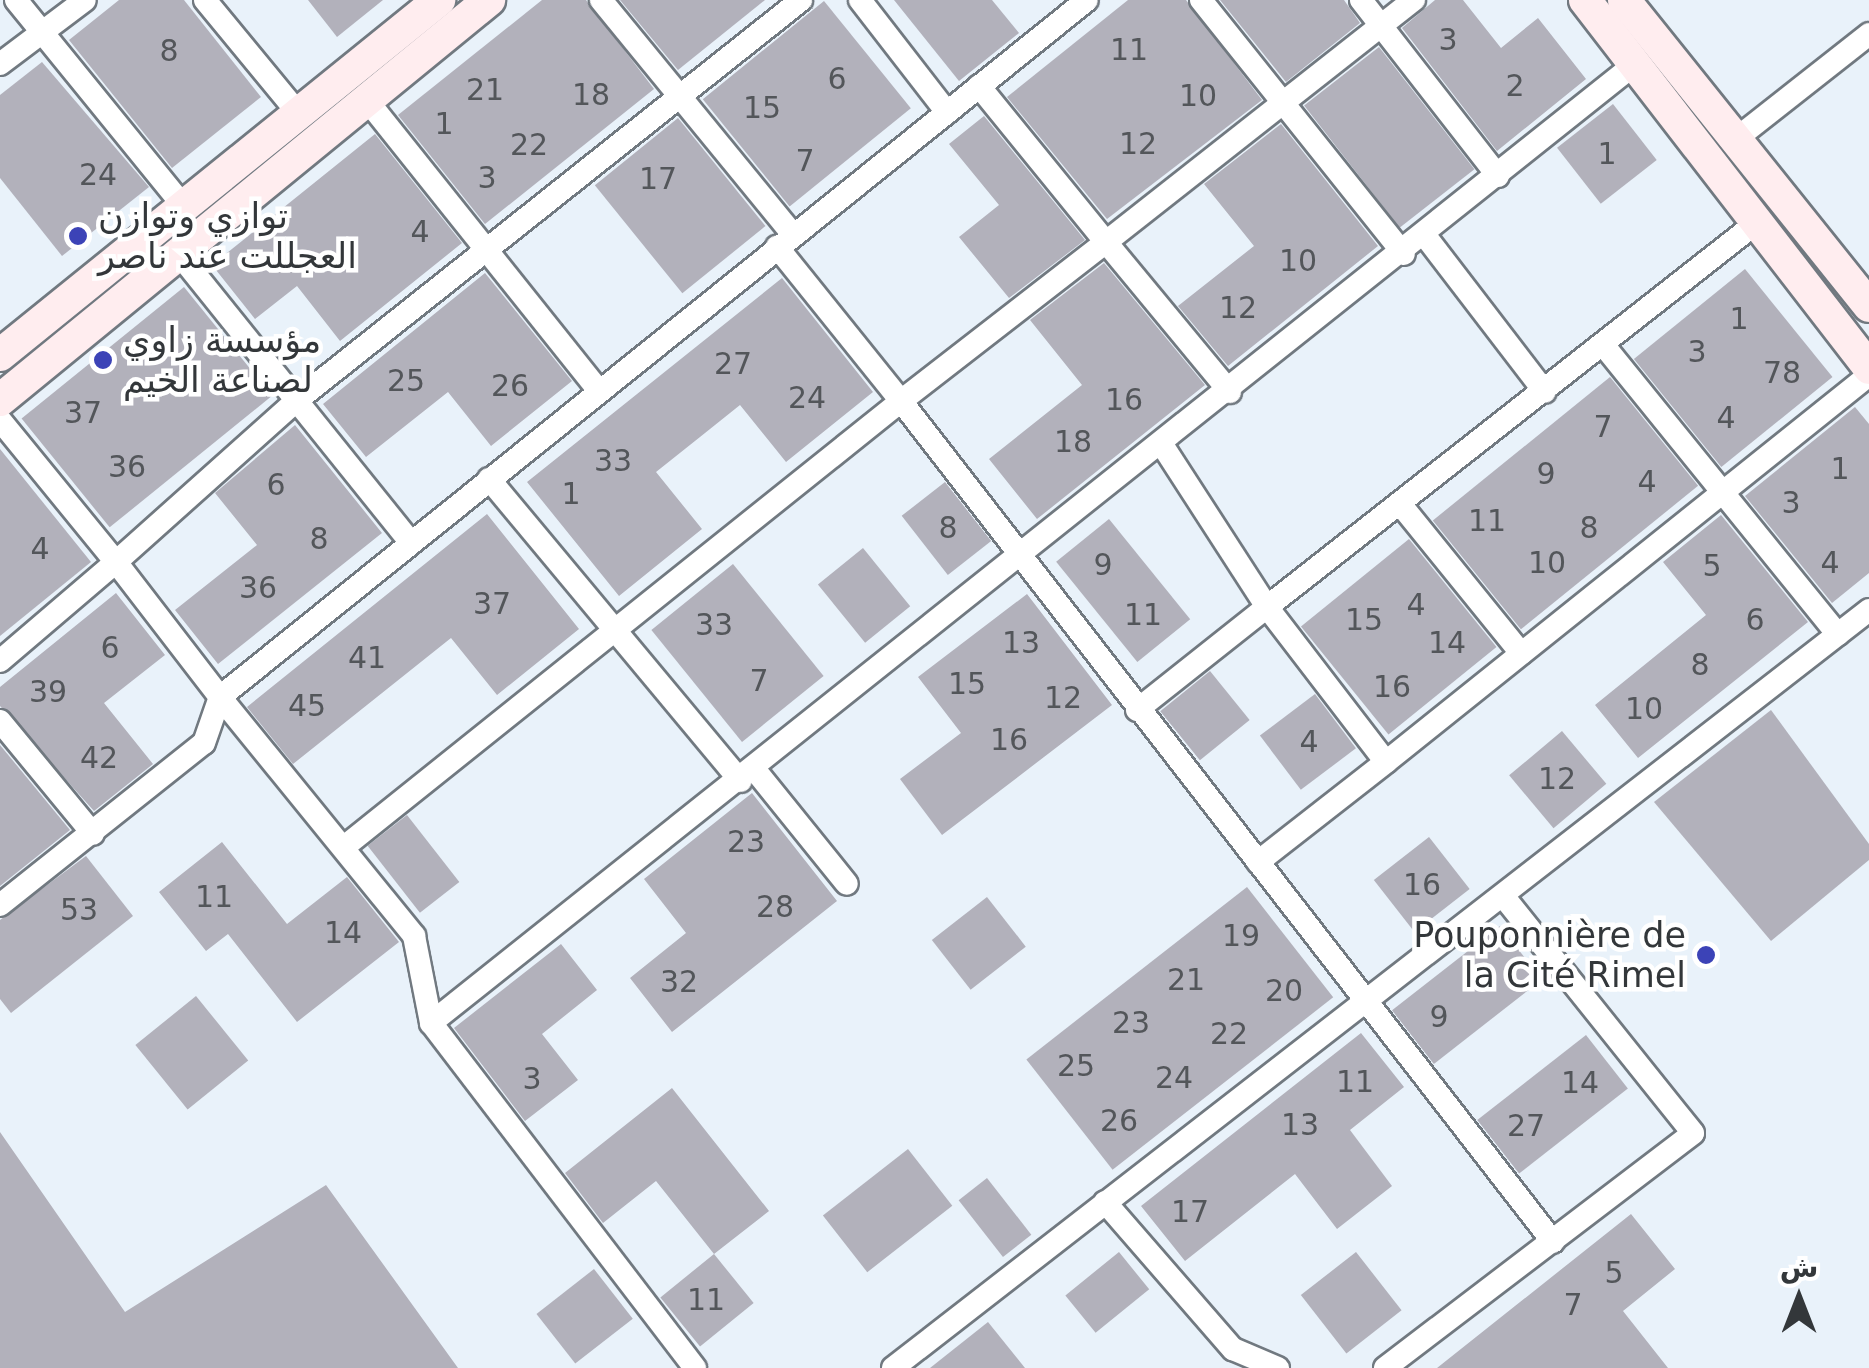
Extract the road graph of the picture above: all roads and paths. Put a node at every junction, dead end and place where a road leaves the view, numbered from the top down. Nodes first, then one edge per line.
1 (16, 0) edge
2 (85, 0) edge
3 (205, 0) edge
4 (489, 0) edge
5 (601, 0) edge
6 (801, 0) edge
7 (860, 0) edge
8 (1087, 0) edge
9 (1201, 0) edge
10 (1361, 0) edge
11 (1414, 0) edge
12 (1585, 0) edge
13 (1631, 2) edge
14 (422, 5) edge
15 (1381, 26) junction
16 (43, 32) junction
17 (1869, 34) edge
18 (1636, 62) junction
19 (0, 64) edge
20 (980, 86) junction
21 (679, 96) junction
22 (366, 99) junction
23 (1286, 101) junction
24 (298, 112) junction
25 (946, 112) junction
26 (1737, 138) junction
27 (1498, 176) junction
28 (182, 204) junction
29 (1760, 220) junction
30 (1426, 236) junction
31 (784, 240) junction
32 (1106, 242) junction
33 (489, 248) junction
34 (178, 253) junction
35 (1404, 254) junction
36 (1869, 306) edge
37 (1605, 347) junction
38 (0, 355) edge
39 (1869, 371) edge
40 (599, 391) junction
41 (1230, 392) junction
42 (1545, 392) junction
43 (0, 400) edge
44 (296, 401) junction
45 (901, 401) junction
46 (0, 420) edge
47 (1163, 446) junction
48 (489, 479) junction
49 (1721, 494) junction
50 (1400, 506) junction
51 (411, 543) junction
52 (1025, 556) junction
53 (116, 562) junction
54 (1267, 607) junction
55 (1869, 610) edge
56 (612, 628) junction
57 (1838, 635) junction
58 (1522, 654) junction
59 (0, 661) edge
60 (220, 697) junction
61 (1137, 710) junction
62 (0, 721) edge
63 (1386, 762) junction
64 (748, 775) junction
65 (94, 834) junction
66 (344, 847) junction
67 (1258, 862) junction
68 (847, 884) dead end
69 (1503, 896) junction
70 (0, 905) edge
71 (1362, 1003) junction
72 (431, 1024) junction
73 (1105, 1202) junction
74 (1553, 1242) junction
75 (695, 1368) edge
76 (893, 1368) edge
77 (1278, 1368) edge
78 (1385, 1368) edge

1 - 16 street
2 - 16 street
3 - 24 street
4 - 22 main road
5 - 21 street
6 - 21 street
7 - 25 street
8 - 20 street
9 - 23 street
10 - 15 street
11 - 15 street
12 - 18 main road
13 - 26 main road
14 - 24 main road
15 - 23 street
15 - 27 street
16 - 19 street
16 - 28 street
17 - 26 street
18 - 27 street
18 - 29 main road
20 - 25 street
20 - 32 street
21 - 31 street
21 - 33 street
22 - 33 street
22 - 34 main road
23 - 32 street
23 - 35 street
24 - 28 main road
25 - 31 street
26 - 36 main road
27 - 30 street
28 - 38 main road
29 - 37 street
29 - 39 main road
30 - 35 street
30 - 42 street
31 - 40 street
31 - 45 street
32 - 41 street
32 - 45 street
33 - 40 street
33 - 44 street
34 - 43 main road
34 - 44 street
35 - 41 street
37 - 42 street
37 - 49 street
39 - 49 street
40 - 48 street
41 - 47 street
42 - 50 street
44 - 51 street
44 - 53 street
45 - 52 street
45 - 56 street
46 - 53 street
47 - 52 street
47 - 54 street
48 - 51 street
48 - 56 street
49 - 57 street
49 - 58 street
50 - 54 street
50 - 58 street
51 - 60 street
52 - 61 street
52 - 64 street
53 - 59 street
53 - 60 street
54 - 61 street
54 - 63 street
55 - 57 street
56 - 64 street
56 - 66 street
57 - 69 street
58 - 63 street
60 - 65 street
60 - 66 street
61 - 67 street
62 - 65 street
63 - 67 street
64 - 68 street
64 - 72 street
65 - 70 street
66 - 72 street
67 - 71 street
69 - 71 street
69 - 74 street
71 - 73 street
71 - 74 street
72 - 75 street
73 - 76 street
73 - 77 street
74 - 78 street

